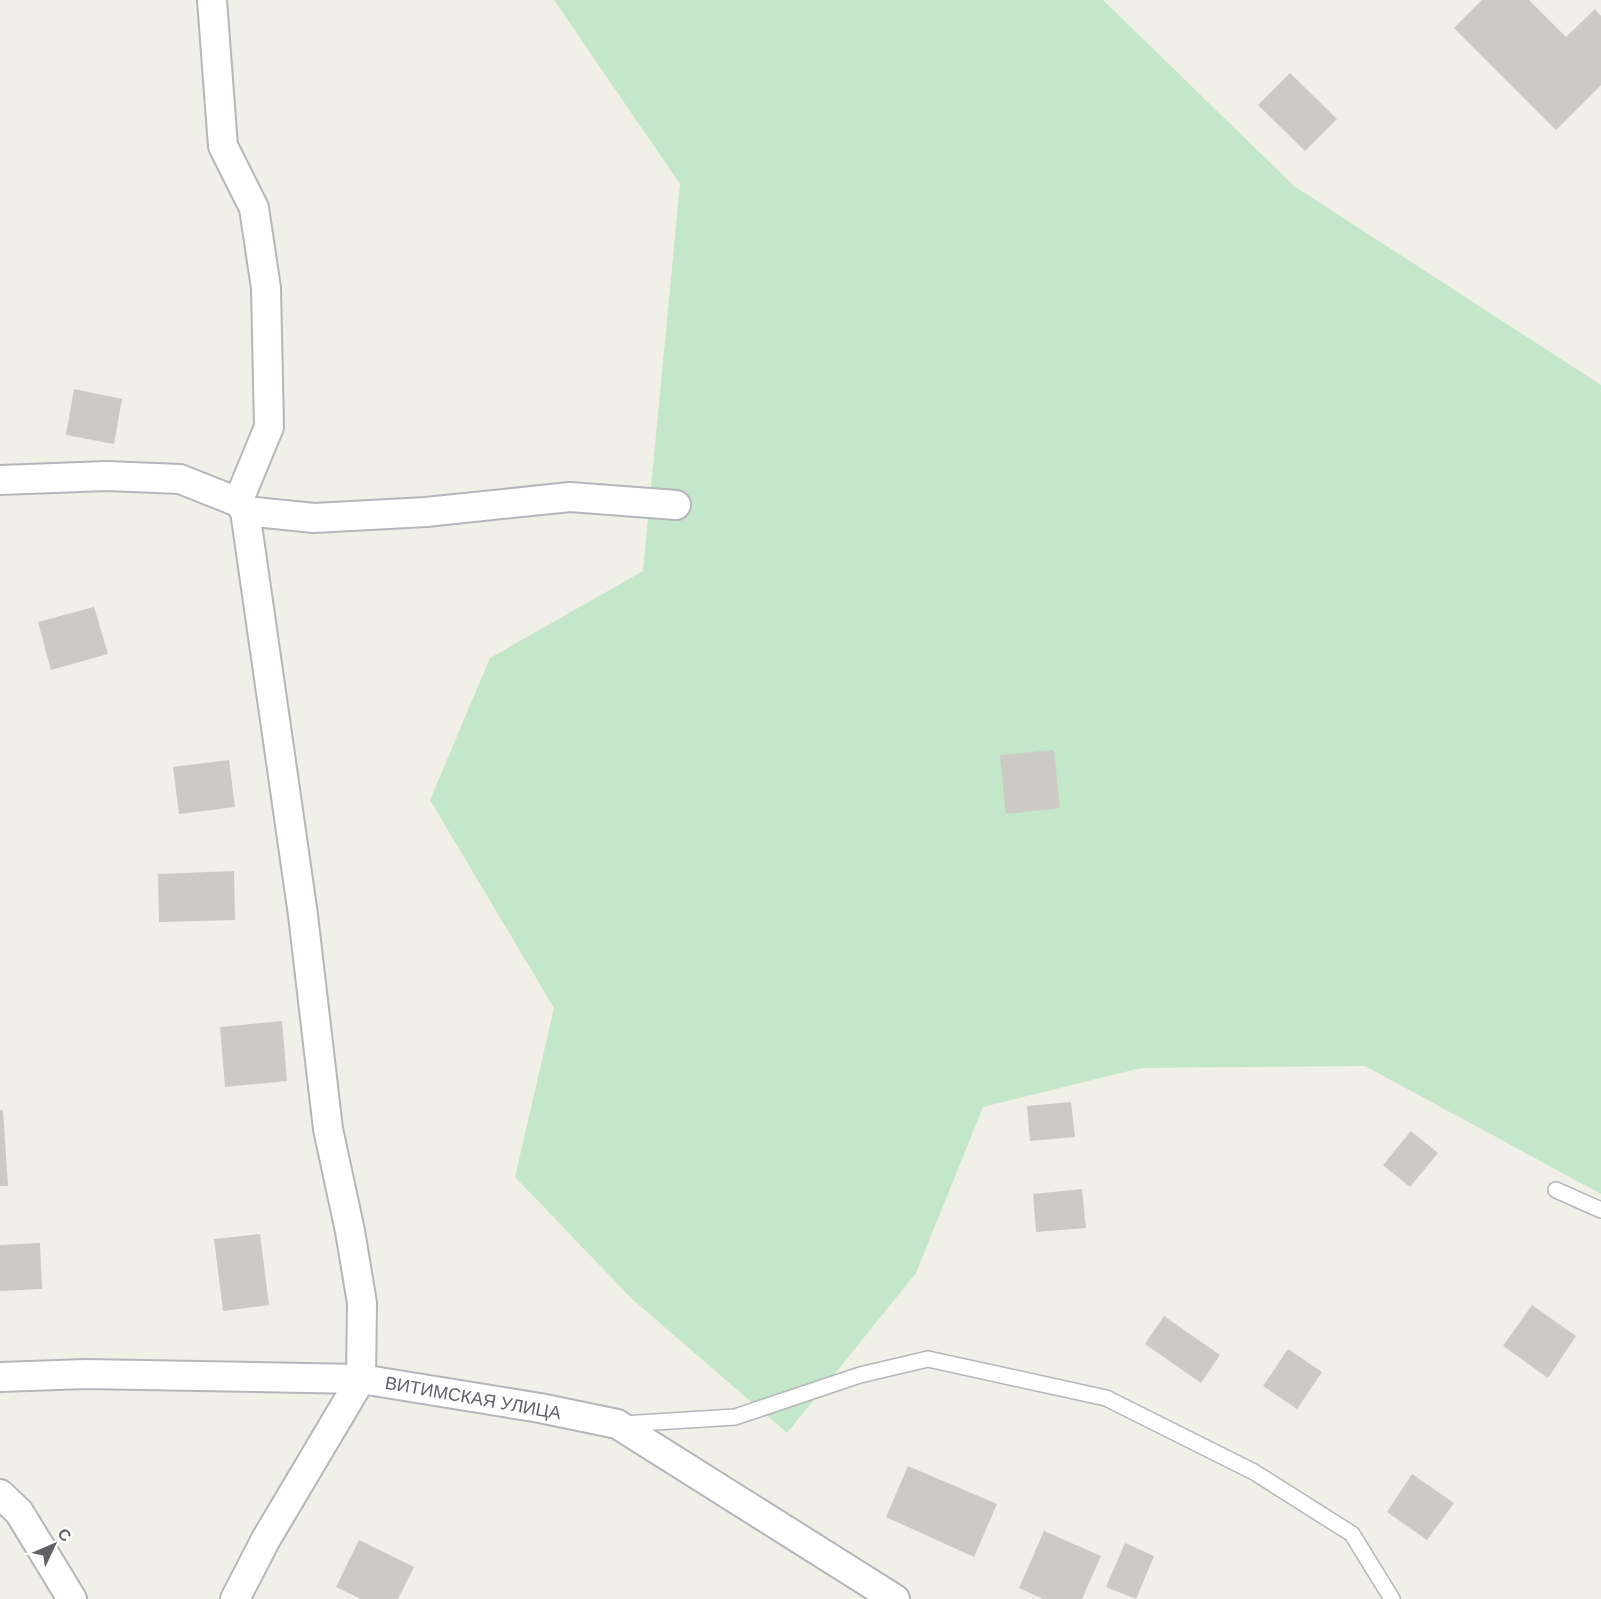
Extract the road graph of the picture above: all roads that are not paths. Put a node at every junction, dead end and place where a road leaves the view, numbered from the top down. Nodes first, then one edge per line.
1 (212, 0) edge
2 (0, 480) edge
3 (676, 505) dead end
4 (242, 507) junction
5 (1556, 1190) dead end
6 (1601, 1210) edge
7 (0, 1377) edge
8 (361, 1379) junction
9 (617, 1424) junction
10 (0, 1494) edge
11 (72, 1599) edge
12 (235, 1599) edge
13 (895, 1599) edge
14 (1392, 1599) edge

1 - 4 street
2 - 4 street
3 - 4 street
4 - 8 street
5 - 6 lane
7 - 8 street, ВИТИМСКАЯ УЛИЦА
8 - 9 street, ВИТИМСКАЯ УЛИЦА
8 - 12 street
9 - 13 street, ВИТИМСКАЯ УЛИЦА
9 - 14 lane
10 - 11 street

